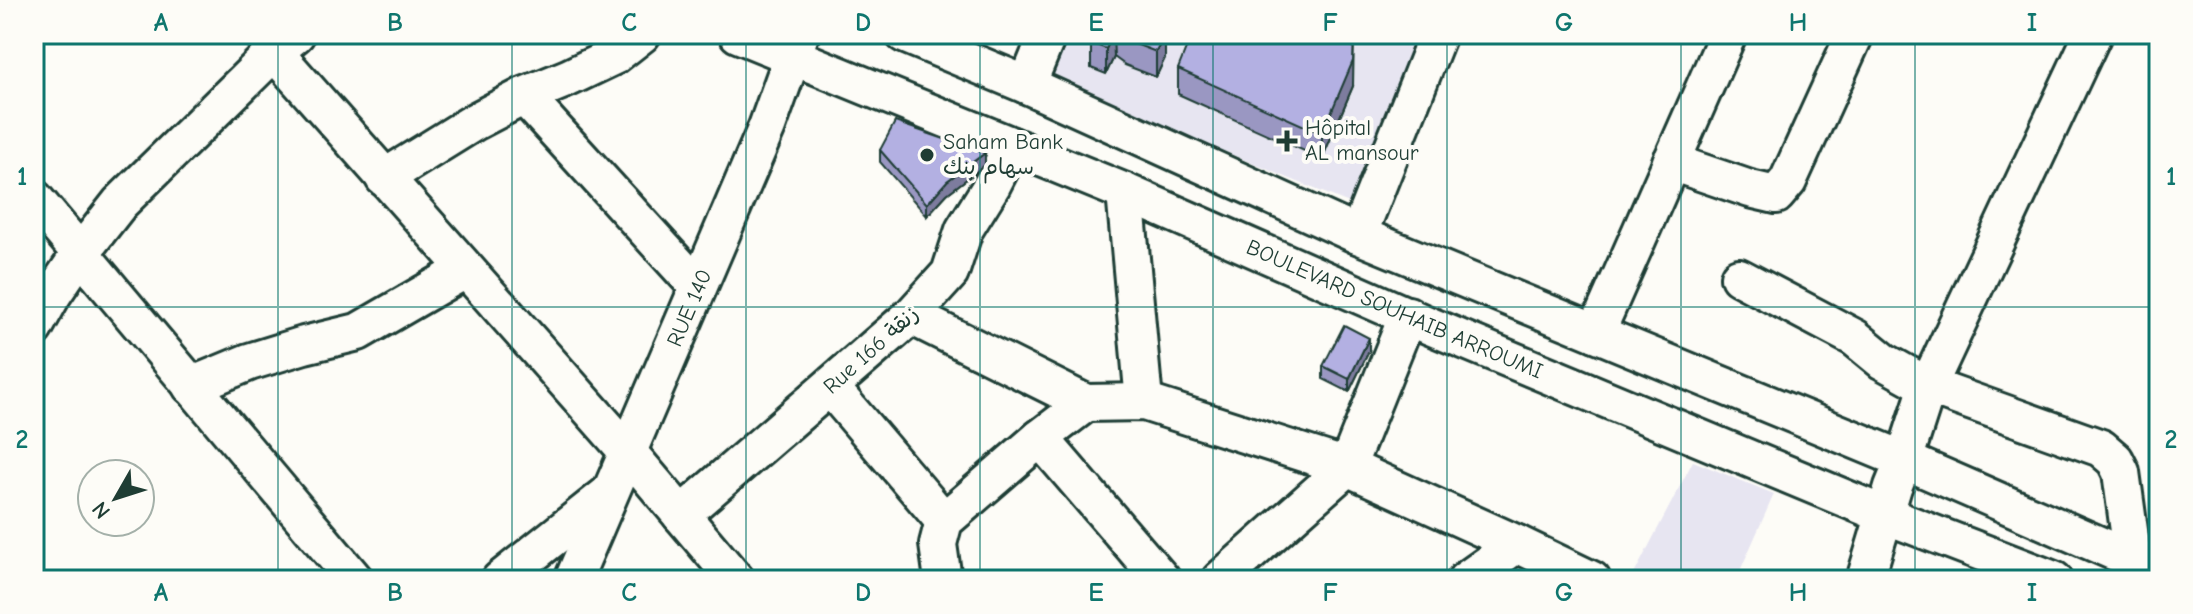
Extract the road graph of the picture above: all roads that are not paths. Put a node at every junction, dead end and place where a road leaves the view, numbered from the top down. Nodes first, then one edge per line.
1 (642, 34) edge
2 (738, 34) edge
3 (904, 34) edge
4 (1048, 34) edge
5 (1438, 34) edge
6 (1728, 34) edge
7 (1855, 34) edge
8 (2093, 34) edge
9 (285, 43) edge
10 (797, 45) edge
11 (1027, 85) junction
12 (524, 96) junction
13 (1012, 146) junction
14 (1671, 162) junction
15 (384, 178) junction
16 (1125, 192) junction
17 (34, 198) edge
18 (1358, 235) junction
19 (80, 254) junction
20 (465, 270) junction
21 (1739, 277) dead end
22 (698, 287) junction
23 (1408, 315) junction
24 (911, 316) junction
25 (34, 328) edge
26 (1596, 333) junction
27 (191, 386) junction
28 (1928, 386) junction
29 (830, 387) junction
30 (1144, 402) junction
31 (1086, 403) junction
32 (1040, 438) junction
33 (628, 452) junction
34 (1904, 460) junction
35 (1347, 467) junction
36 (610, 492) junction
37 (681, 515) junction
38 (1885, 515) junction
39 (944, 521) junction
40 (1517, 544) junction
41 (2146, 566) edge
42 (355, 580) edge
43 (500, 580) edge
44 (573, 580) edge
45 (736, 580) edge
46 (943, 580) edge
47 (1162, 580) edge
48 (1220, 580) edge
49 (1466, 580) edge
50 (1592, 580) edge
51 (1865, 580) edge
52 (2054, 580) edge

1 - 12 street
2 - 10 street, BOULEVARD SOUHAIB ARROUMI
3 - 11 street
4 - 11 street
5 - 18 street
6 - 14 street
7 - 14 street
8 - 28 street
9 - 15 street
9 - 19 street
10 - 13 street, BOULEVARD SOUHAIB ARROUMI
10 - 22 street, RUE 140
11 - 18 street
12 - 15 street
12 - 22 street
13 - 16 street, BOULEVARD SOUHAIB ARROUMI
13 - 24 street, Rue 166 زنقة
14 - 26 street
15 - 20 street
16 - 23 street, BOULEVARD SOUHAIB ARROUMI
16 - 30 street
17 - 19 street
18 - 26 street
19 - 25 street
19 - 27 street
20 - 27 street
20 - 33 street
21 - 28 street
22 - 33 street, RUE 140
23 - 35 street
23 - 38 street, BOULEVARD SOUHAIB ARROUMI
24 - 29 street, Rue 166 زنقة
24 - 31 street
26 - 34 street
27 - 42 street
28 - 34 street
28 - 41 street
29 - 37 street, Rue 166 زنقة
29 - 39 street
30 - 31 street
30 - 35 street
31 - 32 street
32 - 39 street
32 - 47 street
33 - 36 street, RUE 140
33 - 37 street
34 - 38 street
34 - 41 street
35 - 40 street
35 - 48 street
36 - 43 street
36 - 44 street, RUE 140
37 - 45 street
38 - 51 street
38 - 52 street, BOULEVARD SOUHAIB ARROUMI
39 - 46 street
40 - 49 street
40 - 50 street

